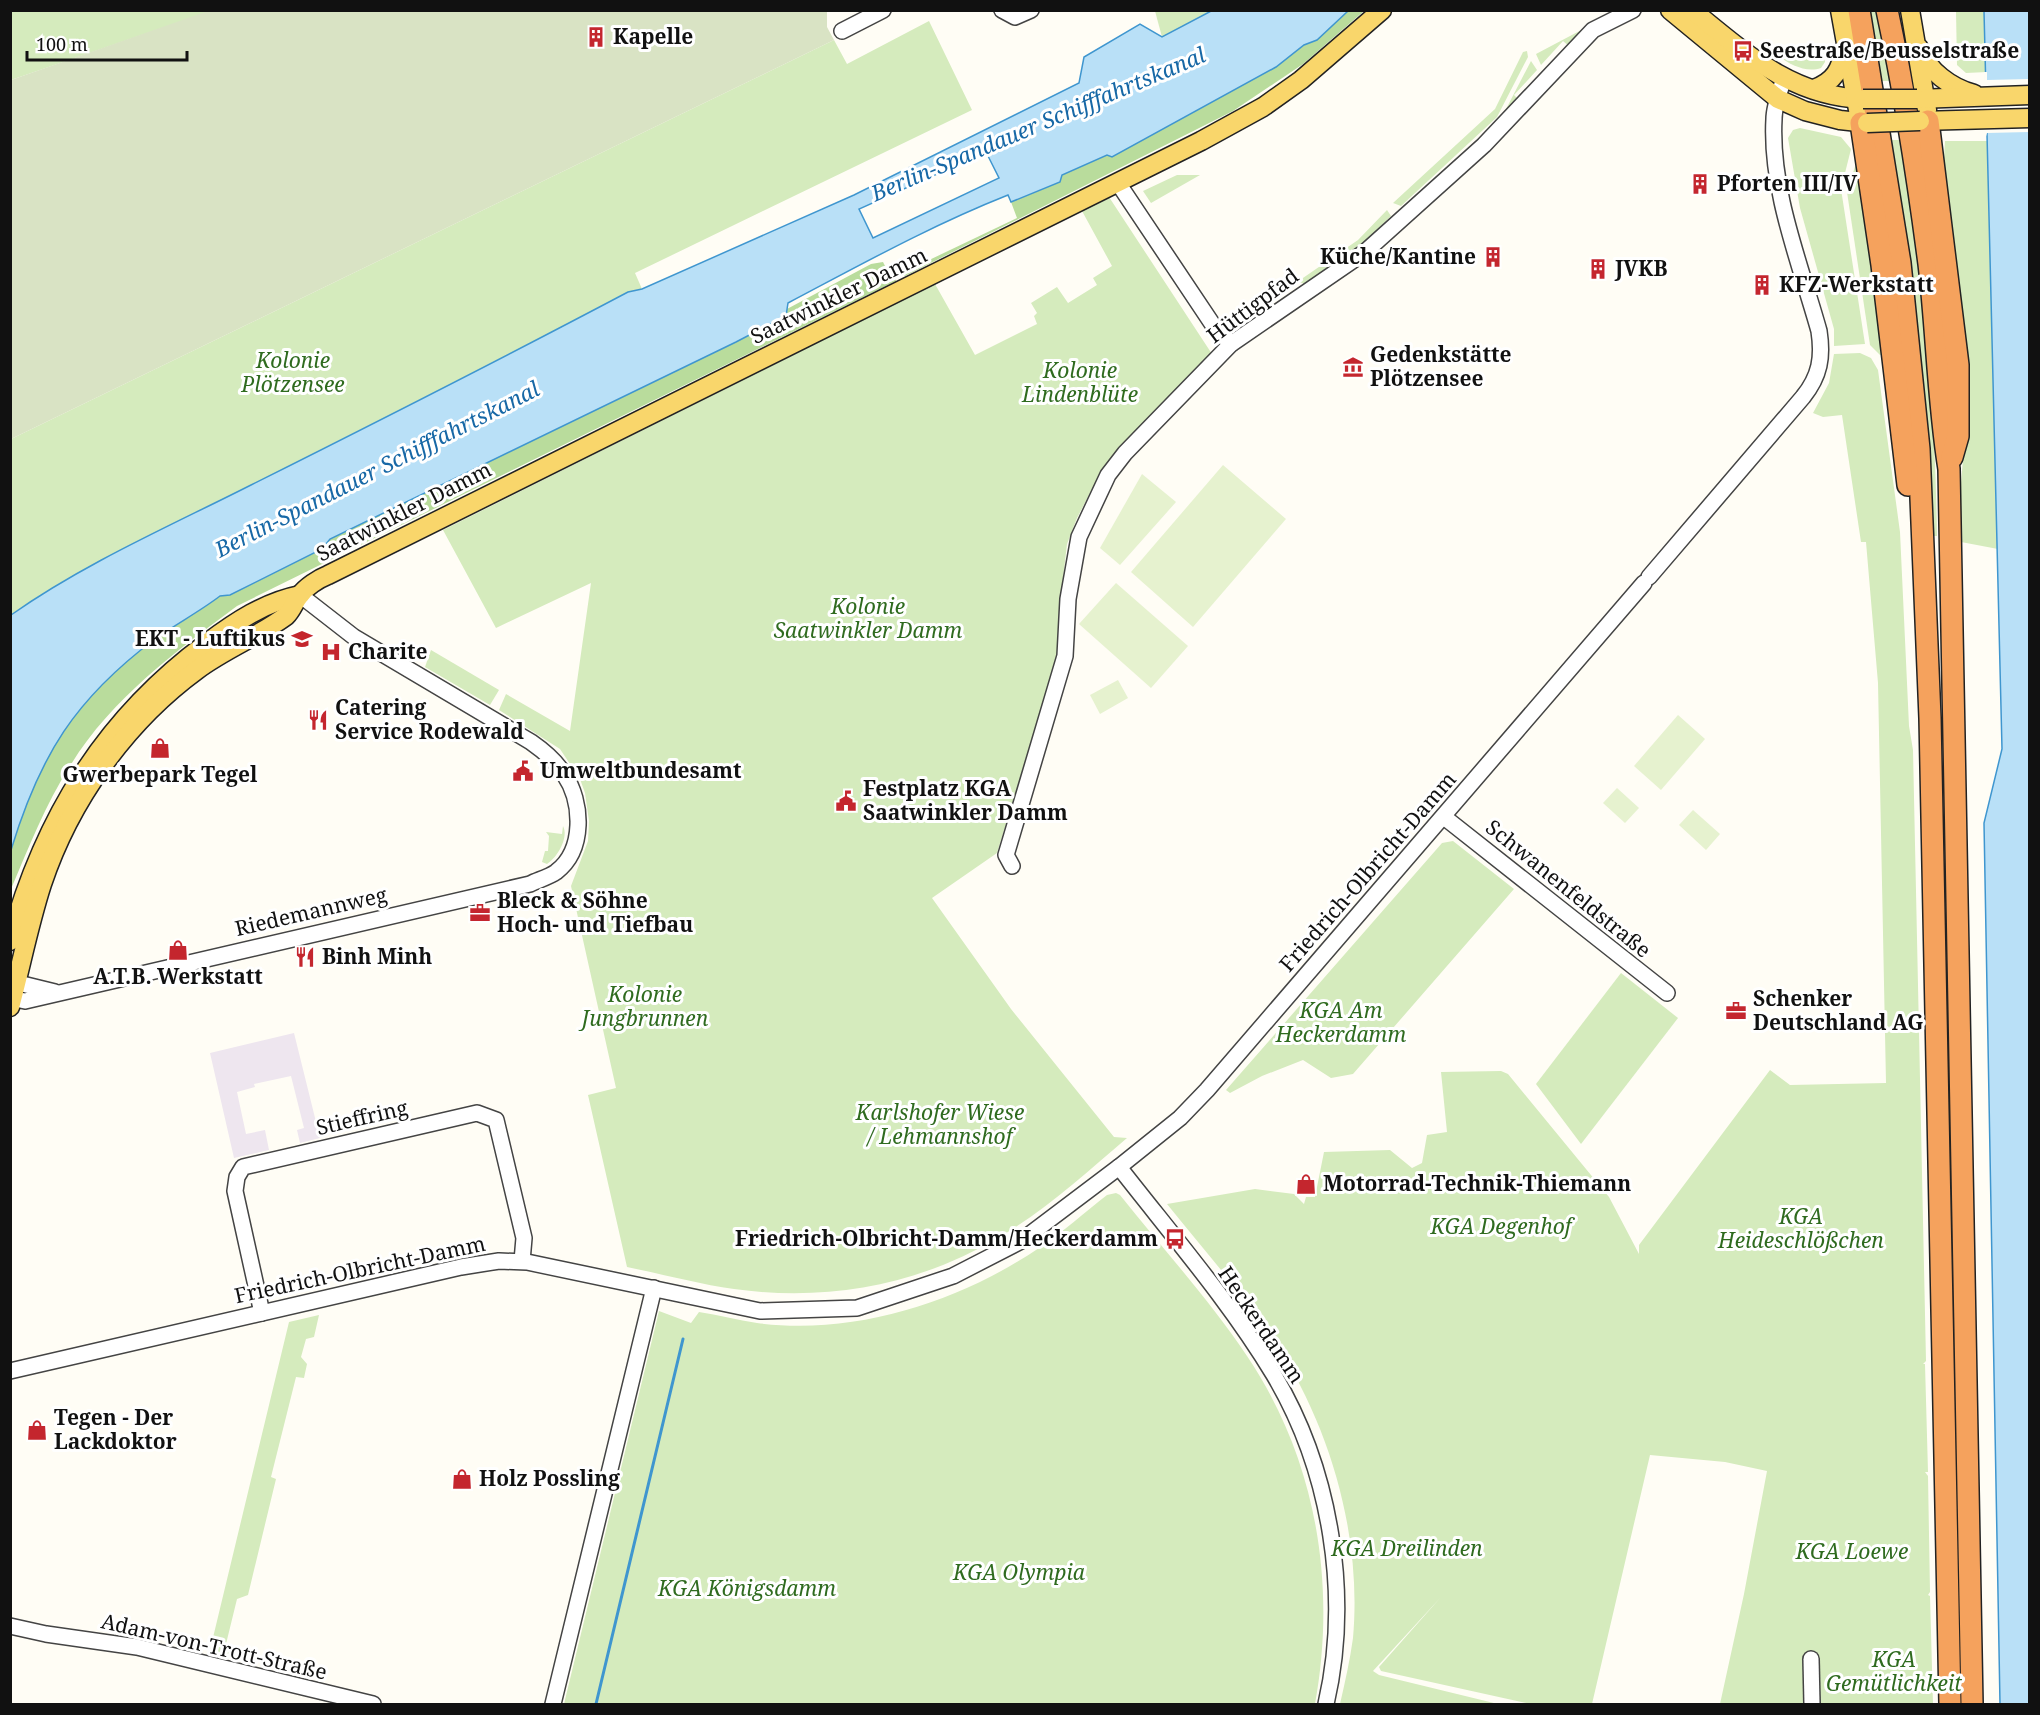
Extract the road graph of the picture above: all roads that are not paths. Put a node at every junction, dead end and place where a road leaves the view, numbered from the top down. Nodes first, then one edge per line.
1 (884, 10) edge
2 (1002, 10) edge
3 (1031, 10) edge
4 (1382, 10) edge
5 (1633, 10) edge
6 (1670, 10) edge
7 (1692, 10) edge
8 (1840, 10) edge
9 (1859, 10) edge
10 (1887, 10) edge
11 (1910, 10) edge
12 (842, 31) dead end
13 (1914, 36) junction
14 (1846, 41) junction
15 (1784, 78) junction
16 (1814, 89) junction
17 (2030, 95) edge
18 (1982, 97) junction
19 (1778, 99) junction
20 (1860, 99) junction
21 (1921, 99) junction
22 (2030, 118) edge
23 (1924, 121) junction
24 (1864, 123) junction
25 (1118, 183) junction
26 (1231, 344) junction
27 (1949, 469) junction
28 (1924, 561) junction
29 (300, 595) junction
30 (1444, 817) junction
31 (1012, 866) dead end
32 (10, 941) edge
33 (12, 993) edge
34 (1667, 993) dead end
35 (1119, 1167) junction
36 (522, 1262) junction
37 (654, 1288) junction
38 (262, 1313) junction
39 (10, 1371) edge
40 (10, 1626) edge
41 (1811, 1659) dead end
42 (373, 1704) edge
43 (553, 1704) edge
44 (1326, 1704) edge
45 (1812, 1704) edge
46 (1950, 1704) edge
47 (1971, 1704) edge

1 - 12 street
2 - 3 street
4 - 25 main road, Saatwinkler Damm
5 - 26 street, Hüttigpfad
6 - 19 main road
7 - 15 main road
8 - 14 main road
9 - 28 highway
10 - 27 highway
11 - 13 main road
13 - 18 main road
13 - 21 main road
14 - 16 main road
14 - 20 main road
15 - 16 main road
15 - 19 street, Friedrich-Olbricht-Damm
16 - 20 main road
17 - 18 main road
18 - 21 main road
19 - 24 main road
19 - 30 street, Friedrich-Olbricht-Damm
20 - 21 main road, bridge
20 - 24 main road
21 - 23 main road
22 - 23 main road
23 - 24 main road, bridge
23 - 27 highway
24 - 28 highway
25 - 26 street
25 - 29 main road, Saatwinkler Damm
26 - 31 street, Hüttigpfad
27 - 47 highway
28 - 46 highway
29 - 32 main road, Saatwinkler Damm
29 - 33 main road, Saatwinkler Damm
29 - 33 street, Riedemannweg
30 - 34 street, Schwanenfeldstraße
30 - 35 street, Friedrich-Olbricht-Damm
35 - 37 street, Friedrich-Olbricht-Damm
35 - 44 street, Heckerdamm
36 - 37 street, Friedrich-Olbricht-Damm
36 - 38 street, Friedrich-Olbricht-Damm
36 - 38 street, Stieffring
37 - 43 street
38 - 39 street, Friedrich-Olbricht-Damm
40 - 42 street, Adam-von-Trott-Straße
41 - 45 street

